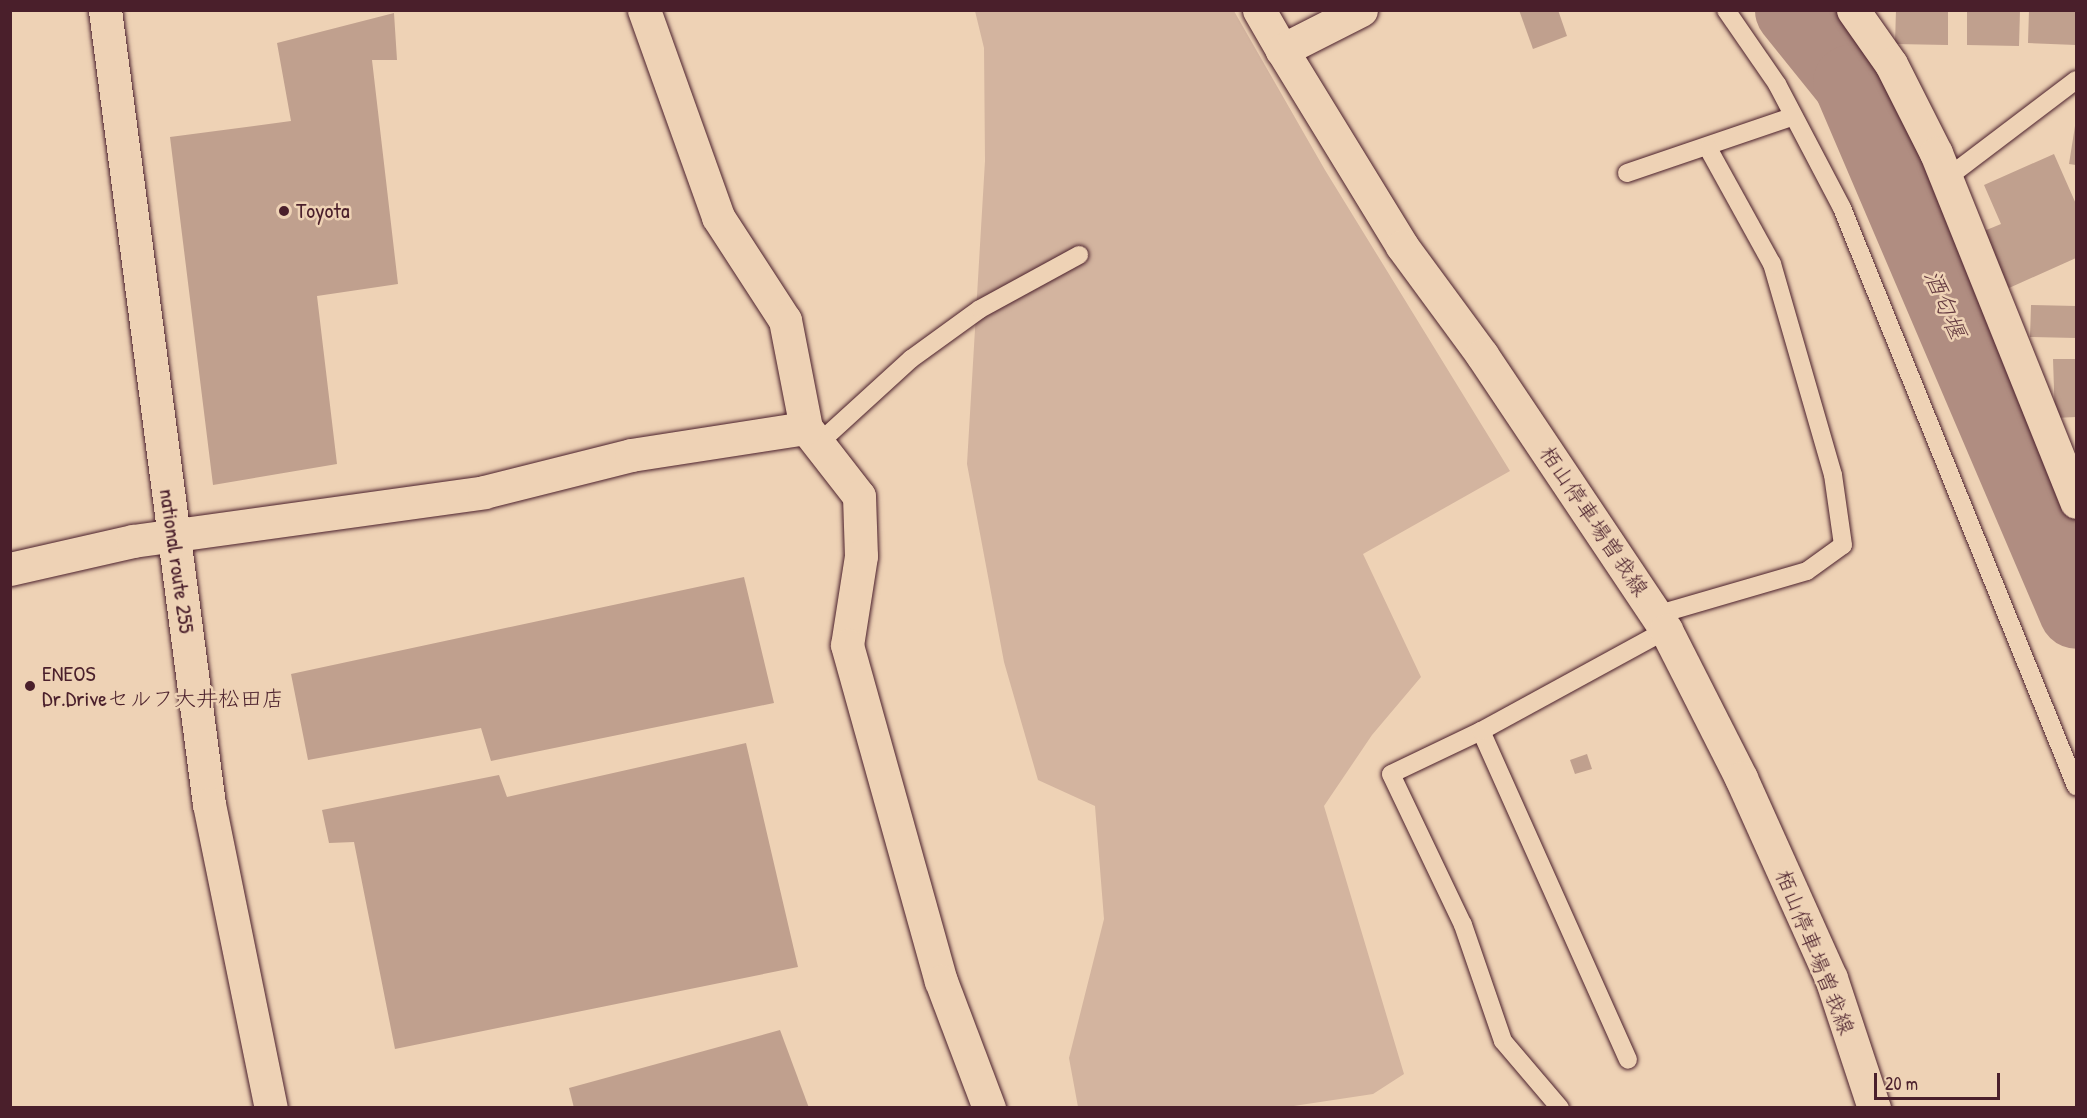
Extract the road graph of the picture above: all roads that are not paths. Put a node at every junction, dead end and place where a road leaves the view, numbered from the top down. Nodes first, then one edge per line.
1 (105, 10) edge
2 (644, 10) edge
3 (1259, 10) edge
4 (1361, 10) edge
5 (1726, 10) edge
6 (1853, 10) edge
7 (1282, 50) junction
8 (2076, 80) edge
9 (1794, 116) junction
10 (1708, 148) junction
11 (1627, 173) dead end
12 (1947, 178) junction
13 (1079, 255) dead end
14 (813, 435) junction
15 (2076, 502) edge
16 (173, 535) junction
17 (10, 570) edge
18 (1661, 622) junction
19 (1480, 731) junction
20 (2076, 786) edge
21 (1628, 1060) dead end
22 (271, 1107) edge
23 (989, 1107) edge
24 (1560, 1107) edge
25 (1874, 1107) edge

1 - 16 main road, national route 255
2 - 14 main road
3 - 7 main road, 栢山停車場曽我線
4 - 7 main road
5 - 9 lane
6 - 12 main road
7 - 18 main road, 栢山停車場曽我線
8 - 12 lane
9 - 10 lane
9 - 20 lane
10 - 11 lane
10 - 18 lane
12 - 15 main road
13 - 14 lane
14 - 16 main road
14 - 23 main road
16 - 17 main road
16 - 22 main road, national route 255
18 - 19 lane
18 - 25 main road, 栢山停車場曽我線
19 - 21 lane
19 - 24 lane

